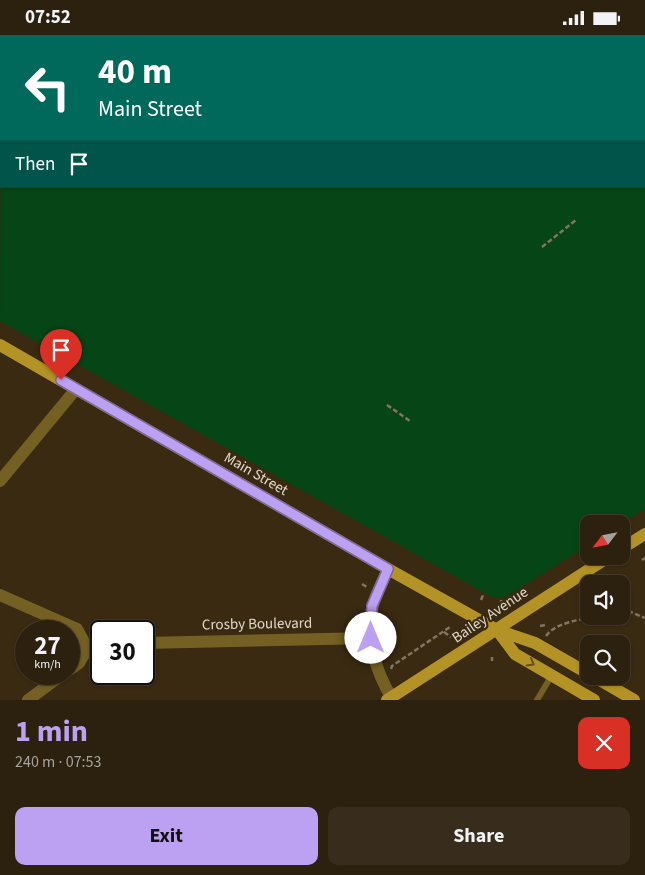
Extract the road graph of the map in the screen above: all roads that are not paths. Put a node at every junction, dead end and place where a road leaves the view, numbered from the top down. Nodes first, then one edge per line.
1 (0, 345) edge
2 (76, 389) junction
3 (0, 481) edge
4 (645, 534) edge
5 (630, 543) edge
6 (596, 565) edge
7 (388, 569) junction
8 (0, 595) edge
9 (497, 630) junction
10 (371, 638) junction
11 (155, 643) edge
12 (84, 644) junction
13 (90, 644) edge
14 (80, 661) edge
15 (580, 669) edge
16 (552, 675) junction
17 (48, 685) edge
18 (608, 685) edge
19 (389, 699) edge
20 (28, 700) edge
21 (537, 700) edge
22 (594, 700) edge
23 (634, 700) edge

1 - 2 main road, Main Street
2 - 3 street
2 - 7 main road, Main Street
4 - 5 main road
6 - 9 main road, Bailey Avenue
7 - 9 main road, Main Street
7 - 10 street
8 - 12 street
9 - 15 main road, Main Street
9 -> 16 main road, Main Street
9 - 19 main road, Bailey Avenue
10 - 11 street, Crosby Boulevard
10 - 19 street
12 - 13 street
12 - 14 street
16 - 21 lane
16 - 22 main road, Main Street
17 - 20 street
18 - 23 main road

